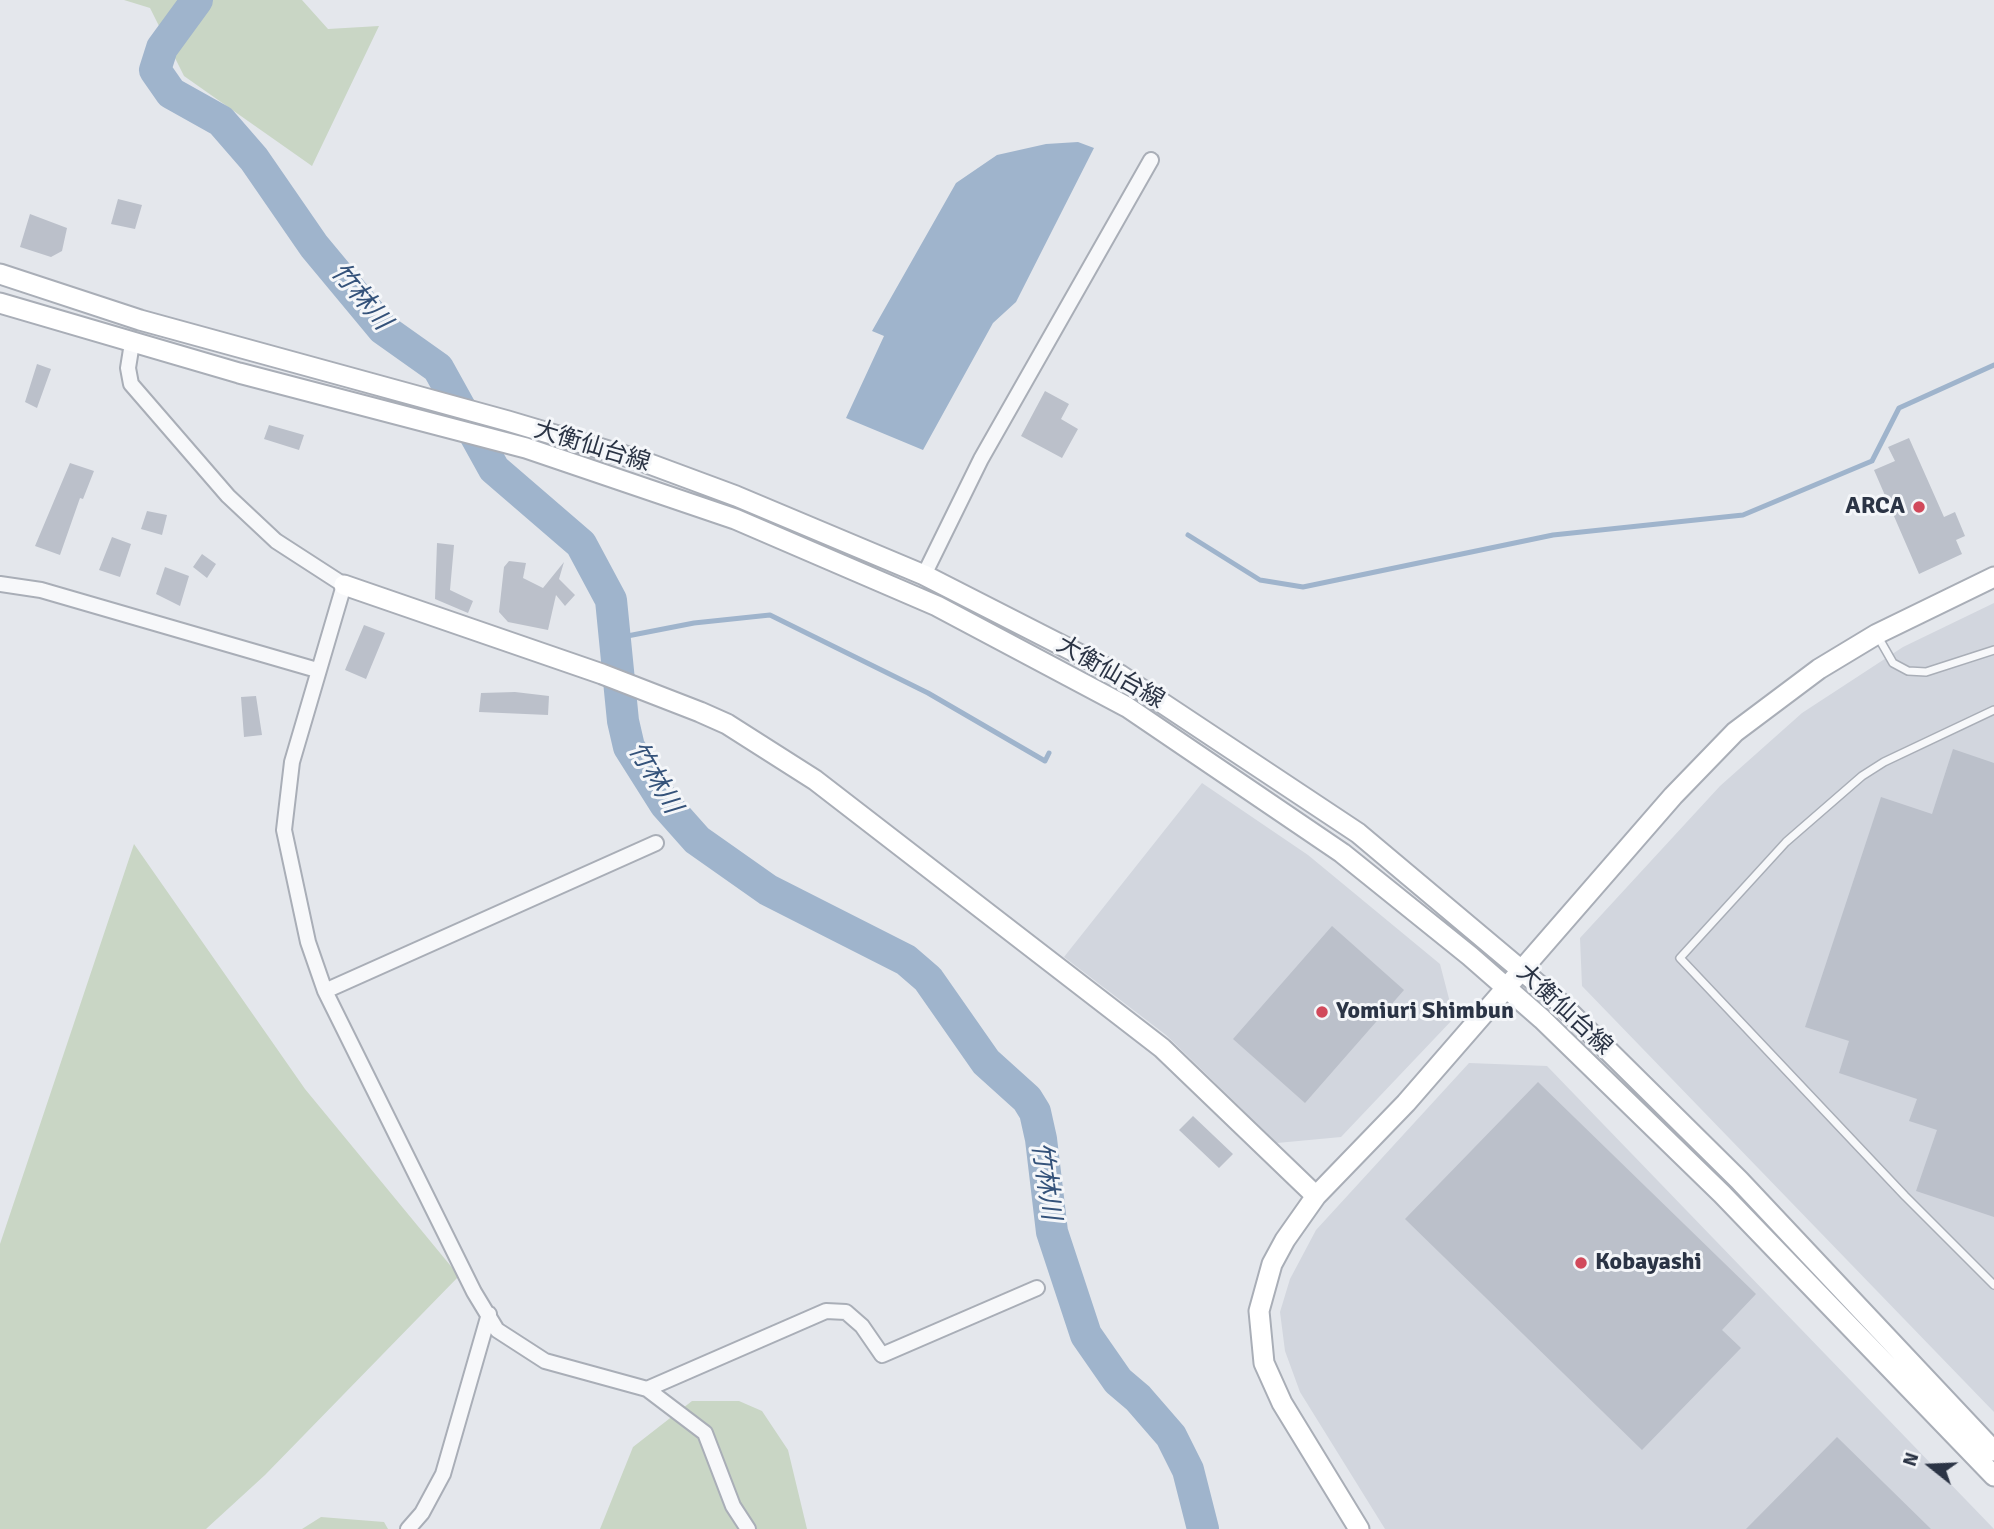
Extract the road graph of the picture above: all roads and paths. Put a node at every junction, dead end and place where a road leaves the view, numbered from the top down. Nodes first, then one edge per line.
1 (1151, 160) dead end
2 (0, 274) edge
3 (0, 303) edge
4 (132, 343) junction
5 (924, 575) junction
6 (1994, 577) edge
7 (0, 584) edge
8 (344, 584) junction
9 (1877, 634) junction
10 (1994, 650) edge
11 (317, 670) junction
12 (1994, 710) edge
13 (656, 843) dead end
14 (1522, 970) junction
15 (1507, 988) junction
16 (325, 991) junction
17 (1316, 1196) junction
18 (1994, 1285) edge
19 (1037, 1288) dead end
20 (489, 1314) junction
21 (647, 1389) junction
22 (1994, 1451) edge
23 (1994, 1476) edge
24 (408, 1529) edge
25 (748, 1529) edge
26 (1359, 1529) edge

1 - 5 street
2 - 5 main road, 大衡仙台線
3 - 4 main road, 大衡仙台線
4 - 8 street
4 - 15 main road, 大衡仙台線
5 - 14 main road, 大衡仙台線
6 - 9 main road
7 - 11 street
8 - 11 street
8 - 17 main road
9 - 10 lane
9 - 14 main road
11 - 16 street
12 - 18 lane
13 - 16 street
14 - 15 main road
14 - 22 main road, 大衡仙台線
15 - 17 main road
15 - 23 main road, 大衡仙台線
16 - 20 street
17 - 26 main road
19 - 21 street
20 - 21 street
20 - 24 street
21 - 25 street

